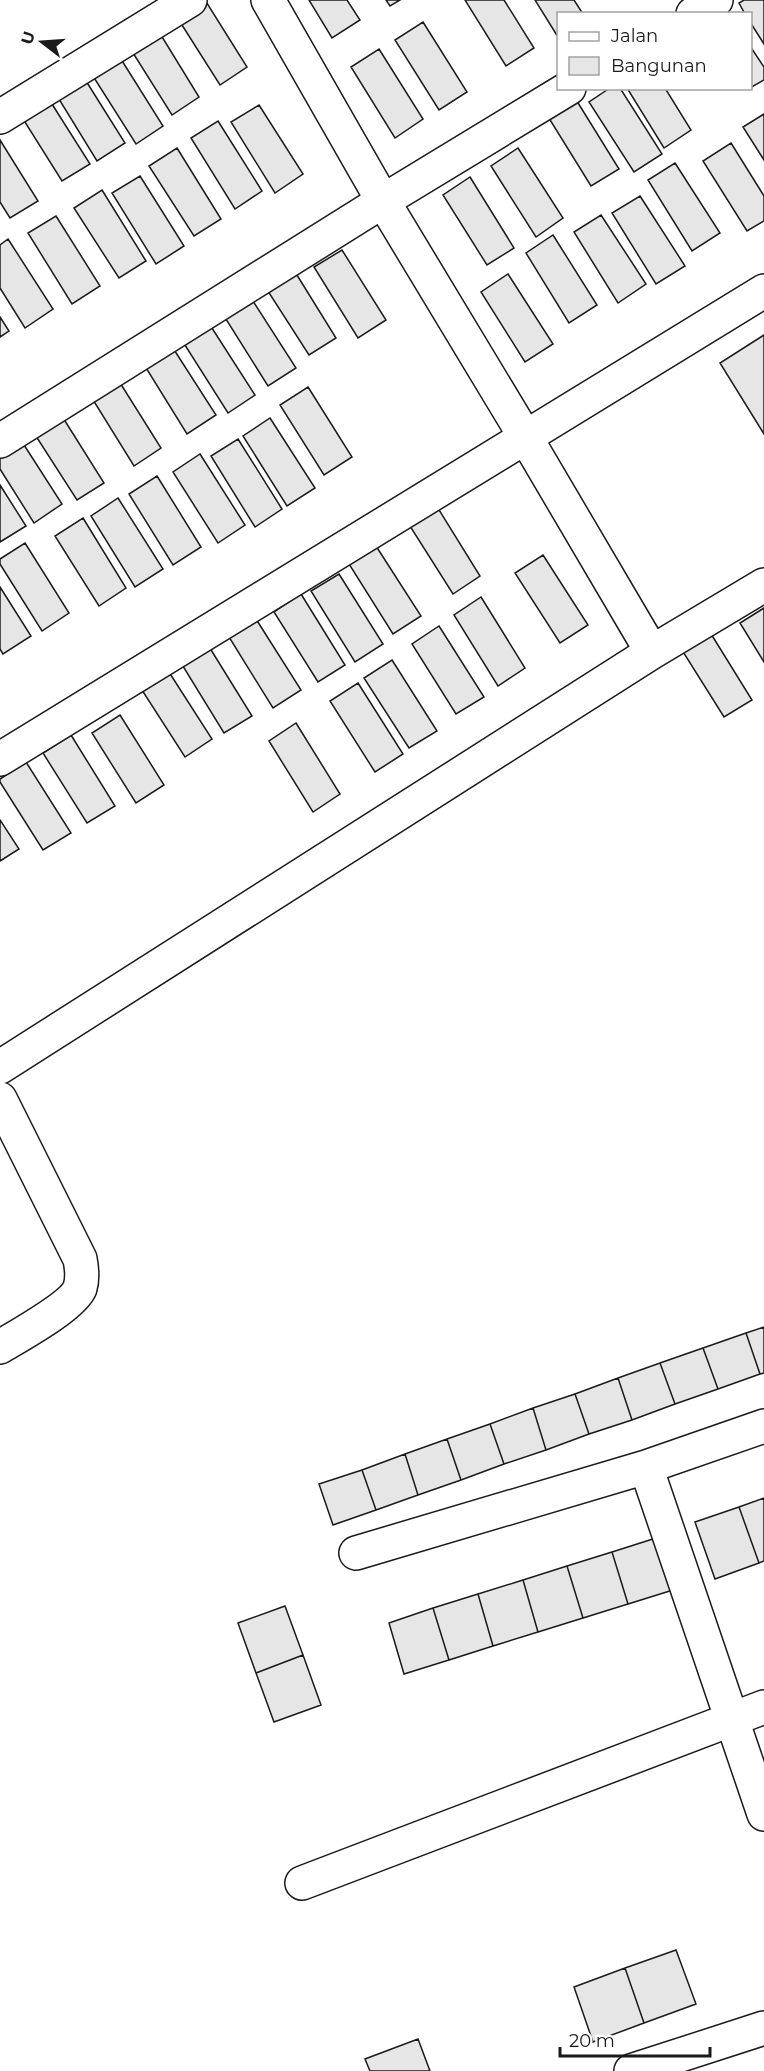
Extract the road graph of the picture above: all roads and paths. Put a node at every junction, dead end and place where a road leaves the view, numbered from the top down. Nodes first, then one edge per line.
1 (190, 0) edge
2 (268, 0) edge
3 (716, 0) edge
4 (696, 12) edge
5 (566, 90) edge
6 (0, 117) edge
7 (383, 201) junction
8 (764, 291) edge
9 (526, 438) junction
10 (0, 441) edge
11 (764, 585) edge
12 (652, 652) junction
13 (0, 759) edge
14 (0, 1067) edge
15 (0, 1099) edge
16 (0, 1347) edge
17 (764, 1426) edge
18 (646, 1467) junction
19 (356, 1553) dead end
20 (764, 1707) edge
21 (732, 1719) junction
22 (764, 1814) edge
23 (302, 1883) dead end
24 (764, 2028) edge
25 (632, 2071) edge

1 - 6 street
2 - 7 street
3 - 4 street
5 - 7 street
7 - 9 street
7 - 10 street
8 - 9 street
9 - 12 street
9 - 13 street
11 - 12 street
12 - 14 street
15 - 16 street
17 - 18 street
18 - 19 street
18 - 21 street
20 - 21 street
21 - 22 street
21 - 23 street
24 - 25 street

